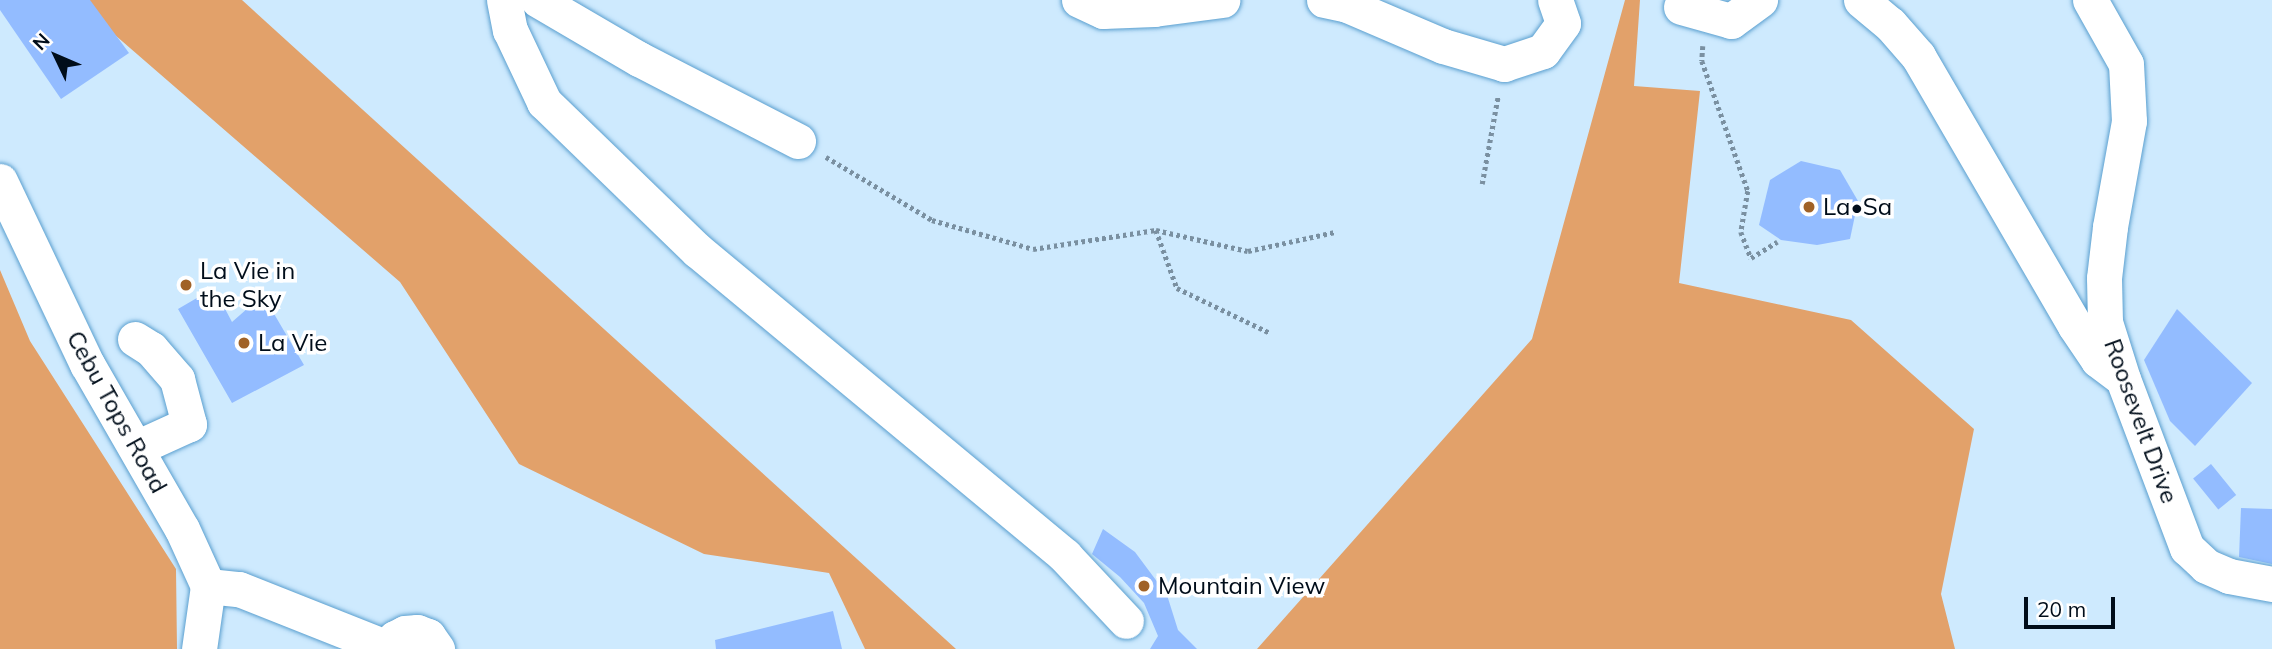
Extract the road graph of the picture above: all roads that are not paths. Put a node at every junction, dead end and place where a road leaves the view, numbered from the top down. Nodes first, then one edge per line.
1 (505, 0) edge
2 (538, 0) edge
3 (1079, 0) edge
4 (1222, 0) edge
5 (1324, 0) edge
6 (1555, 0) edge
7 (1760, 0) edge
8 (1861, 0) edge
9 (2090, 0) edge
10 (1693, 10) road end
11 (798, 141) road end
12 (0, 181) edge
13 (135, 339) dead end
14 (2123, 379) junction
15 (136, 448) junction
16 (2272, 584) edge
17 (208, 586) junction
18 (1126, 621) dead end
19 (199, 649) edge
20 (388, 649) edge
21 (438, 649) edge

1 - 18 street
2 - 11 street
3 - 4 street
5 - 6 street
7 - 10 street
8 - 14 street
9 - 14 street, Roosevelt Drive
12 - 15 street, Cebu Tops Road
13 - 15 street
14 - 16 street, Roosevelt Drive
15 - 17 street, Cebu Tops Road
17 - 19 street
17 - 20 street
20 - 21 street

